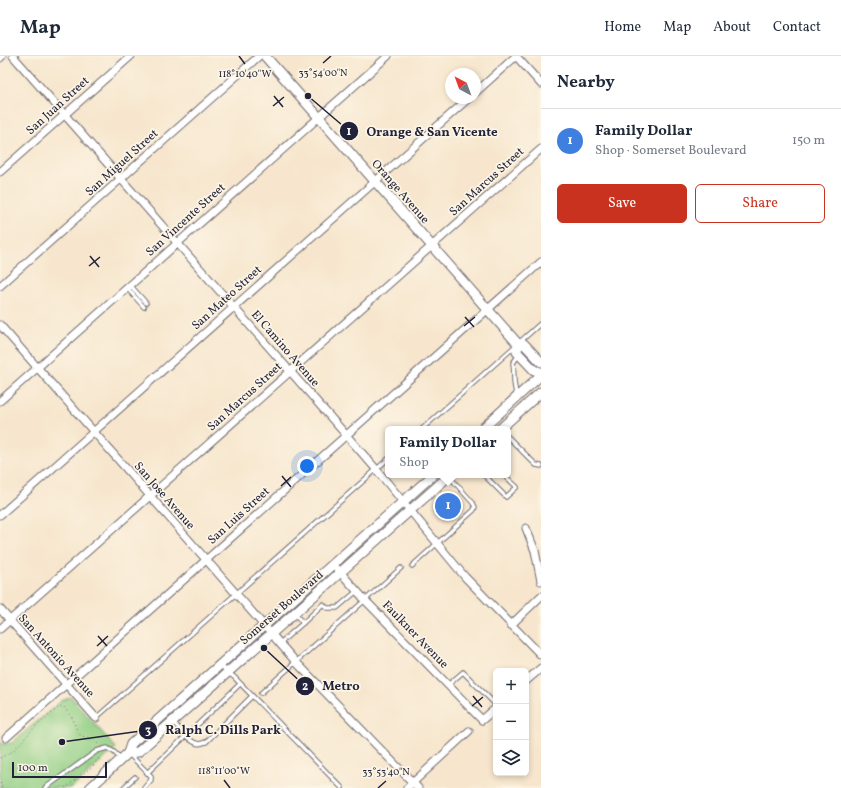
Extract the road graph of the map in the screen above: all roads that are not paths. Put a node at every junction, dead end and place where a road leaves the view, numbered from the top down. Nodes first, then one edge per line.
1 (13, 56) edge
2 (131, 56) edge
3 (259, 56) edge
4 (264, 56) edge
5 (388, 56) edge
6 (516, 56) edge
7 (541, 84) edge
8 (481, 88) edge
9 (462, 104) edge
10 (64, 115) junction
11 (319, 117) junction
12 (541, 149) edge
13 (0, 172) edge
14 (121, 179) junction
15 (375, 182) junction
16 (177, 243) junction
17 (432, 246) junction
18 (541, 262) edge
19 (0, 286) edge
20 (129, 286) junction
21 (146, 303) dead end
22 (144, 307) dead end
23 (234, 307) junction
24 (488, 310) junction
25 (541, 323) edge
26 (0, 325) edge
27 (518, 344) junction
28 (520, 354) junction
29 (541, 362) edge
30 (37, 368) junction
31 (290, 372) junction
32 (541, 372) edge
33 (541, 375) edge
34 (541, 392) edge
35 (517, 396) junction
36 (0, 401) edge
37 (425, 426) edge
38 (485, 426) edge
39 (503, 426) edge
40 (94, 432) junction
41 (346, 436) junction
42 (511, 439) edge
43 (385, 462) edge
44 (541, 466) edge
45 (376, 469) junction
46 (430, 478) edge
47 (447, 478) edge
48 (451, 478) edge
49 (487, 478) edge
50 (507, 478) edge
51 (150, 496) junction
52 (403, 501) junction
53 (410, 509) junction
54 (0, 515) edge
55 (526, 528) dead end
56 (437, 544) junction
57 (206, 560) junction
58 (333, 564) junction
59 (412, 566) dead end
60 (401, 568) dead end
61 (340, 572) junction
62 (541, 581) edge
63 (357, 591) junction
64 (236, 594) junction
65 (541, 596) edge
66 (365, 600) junction
67 (0, 609) edge
68 (294, 613) junction
69 (10, 621) junction
70 (303, 623) junction
71 (511, 625) junction
72 (264, 626) junction
73 (0, 630) edge
74 (271, 633) junction
75 (280, 643) junction
76 (541, 655) edge
77 (296, 662) junction
78 (220, 665) junction
79 (541, 668) edge
80 (227, 672) junction
81 (529, 678) edge
82 (67, 684) junction
83 (240, 684) junction
84 (448, 685) junction
85 (261, 693) dead end
86 (252, 696) junction
87 (494, 704) edge
88 (493, 709) edge
89 (96, 718) joint
90 (172, 721) junction
91 (469, 731) dead end
92 (187, 736) junction
93 (6, 738) dead end
94 (125, 757) junction
95 (147, 773) junction
96 (135, 777) dead end
97 (415, 785) edge
98 (45, 788) edge
99 (90, 788) edge
100 (123, 788) edge
101 (144, 788) edge
102 (342, 788) edge
103 (407, 788) edge

1 - 10 street, El Camino Avenue
2 - 10 street, San Juan Street
3 - 14 street, San Miguel Street
4 - 11 main road, Orange Avenue
5 - 11 street, San Vincente Street
6 - 7 street
6 - 8 street
9 - 15 street, San Mateo Street
10 - 13 street, San Juan Street
10 - 14 street, El Camino Avenue
11 - 15 main road, Orange Avenue
11 - 16 street, San Vincente Street
12 - 17 street, San Marcus Street
14 - 16 street, El Camino Avenue
14 - 19 street, San Miguel Street
15 - 17 main road, Orange Avenue
15 - 23 street, San Mateo Street
16 - 20 street, San Vincente Street
16 - 23 street, El Camino Avenue
17 - 24 main road, Orange Avenue
17 - 31 street, San Marcus Street
18 - 24 street, San Luis Street
20 - 21 lane
20 - 22 lane
20 - 30 street, San Vincente Street
23 - 31 street, El Camino Avenue
23 - 40 street, San Mateo Street
24 - 27 main road, Orange Avenue
24 - 41 street, San Luis Street
25 - 27 lane
26 - 30 street, San Jose Avenue
27 - 28 main road
27 - 29 main road, Orange Avenue
27 - 37 lane
28 - 32 main road
28 - 35 lane
30 - 36 street, San Vincente Street
30 - 40 street, San Jose Avenue
31 - 41 street, El Camino Avenue
31 - 51 street, San Marcus Street
33 - 35 main road
34 - 39 main road
35 - 38 main road
40 - 51 street, San Jose Avenue
40 - 54 street, San Mateo Street
41 - 45 street, El Camino Avenue
41 - 57 street, San Luis Street
42 - 44 lane
43 - 45 lane
45 - 52 street, El Camino Avenue
45 - 64 lane
46 - 52 main road, Somerset Boulevard
47 - 53 main road, Somerset Boulevard
48 - 56 lane
49 - 50 lane
51 - 57 street, San Jose Avenue
51 - 69 street, San Marcus Street
52 - 53 street, El Camino Avenue
52 - 58 main road, Somerset Boulevard
53 - 56 street, El Camino Avenue
53 - 61 main road, Somerset Boulevard
55 - 62 street
56 - 59 lane
56 - 71 street, El Camino Avenue
57 - 64 street, San Jose Avenue
57 - 82 street, San Luis Street
58 - 61 street, Faulkner Avenue
58 - 72 main road, Somerset Boulevard
60 - 66 lane
61 - 63 street, Faulkner Avenue
61 - 68 main road, Somerset Boulevard
63 - 66 street, Faulkner Avenue
63 - 70 lane
64 - 72 street, San Jose Avenue
64 - 89 lane
65 - 71 street
66 - 77 lane
66 - 84 street, Faulkner Avenue
67 - 69 street, San Antonio Avenue
68 - 70 lane
68 - 74 main road, Somerset Boulevard
69 - 73 street, San Marcus Street
69 - 82 street, San Antonio Avenue
70 - 75 lane
71 - 76 street, El Camino Avenue
72 - 74 street, San Jose Avenue
72 - 78 main road, Somerset Boulevard
74 - 75 street, San Jose Avenue
74 - 80 main road, Somerset Boulevard
75 - 77 street, San Jose Avenue
77 - 85 lane
77 - 97 street, San Jose Avenue
78 - 80 lane
78 - 94 main road, Somerset Boulevard
79 - 81 street
80 - 83 lane
80 - 90 main road, Somerset Boulevard
82 - 89 street, San Antonio Avenue
82 - 93 street, San Luis Street
83 - 86 lane
83 - 92 lane
84 - 87 lane
84 - 88 street, Faulkner Avenue
86 - 92 lane
86 - 102 lane
90 - 92 lane
90 - 94 main road, Somerset Boulevard
91 - 97 street
92 - 95 lane
94 - 95 lane
94 - 98 lane
94 - 99 main road, Somerset Boulevard
95 - 101 lane
96 - 100 lane
97 - 103 street

